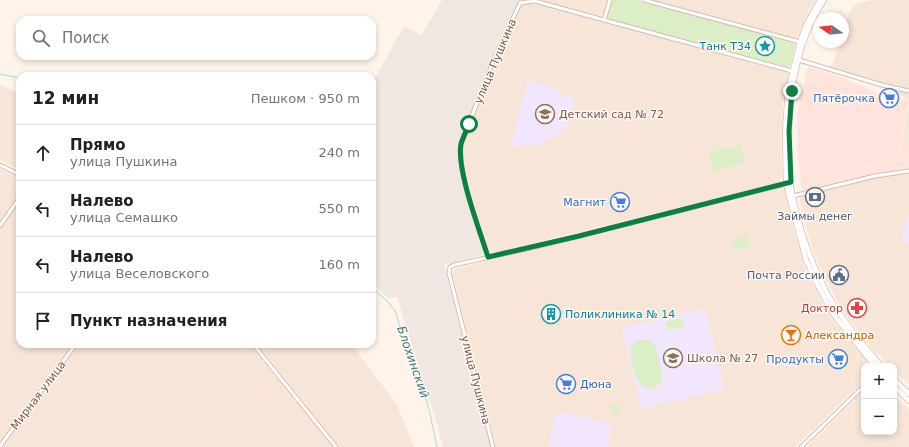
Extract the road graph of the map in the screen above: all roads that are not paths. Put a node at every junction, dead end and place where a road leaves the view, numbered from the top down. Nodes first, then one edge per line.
1 (535, 0) edge
2 (610, 0) edge
3 (644, 0) edge
4 (820, 0) edge
5 (824, 0) edge
6 (604, 20) junction
7 (802, 43) junction
8 (799, 60) junction
9 (794, 72) junction
10 (909, 91) edge
11 (0, 165) edge
12 (909, 171) edge
13 (16, 173) edge
14 (788, 183) junction
15 (793, 196) junction
16 (16, 203) edge
17 (0, 226) edge
18 (488, 257) junction
19 (808, 259) junction
20 (73, 348) edge
21 (256, 348) edge
22 (872, 363) edge
23 (879, 363) edge
24 (897, 382) edge
25 (861, 389) edge
26 (897, 389) edge
27 (909, 394) edge
28 (909, 401) edge
29 (0, 446) edge
30 (336, 447) edge
31 (493, 447) edge
32 (801, 447) edge

1 - 6 street
1 - 18 street, улица Пушкина
2 - 6 street
3 - 7 street
4 - 7 main road
5 - 7 main road
6 - 9 street
7 - 8 main road
7 - 9 main road
8 - 9 main road
8 - 10 street
9 - 14 main road
11 - 13 street
12 - 15 street
14 - 15 main road
14 - 18 street
14 - 19 main road
15 - 19 main road
16 - 17 street
18 - 31 street, улица Пушкина
19 - 22 main road
19 - 23 main road
20 - 29 street, Мирная улица
21 - 30 street
24 - 27 main road
25 - 32 street
26 - 28 main road

